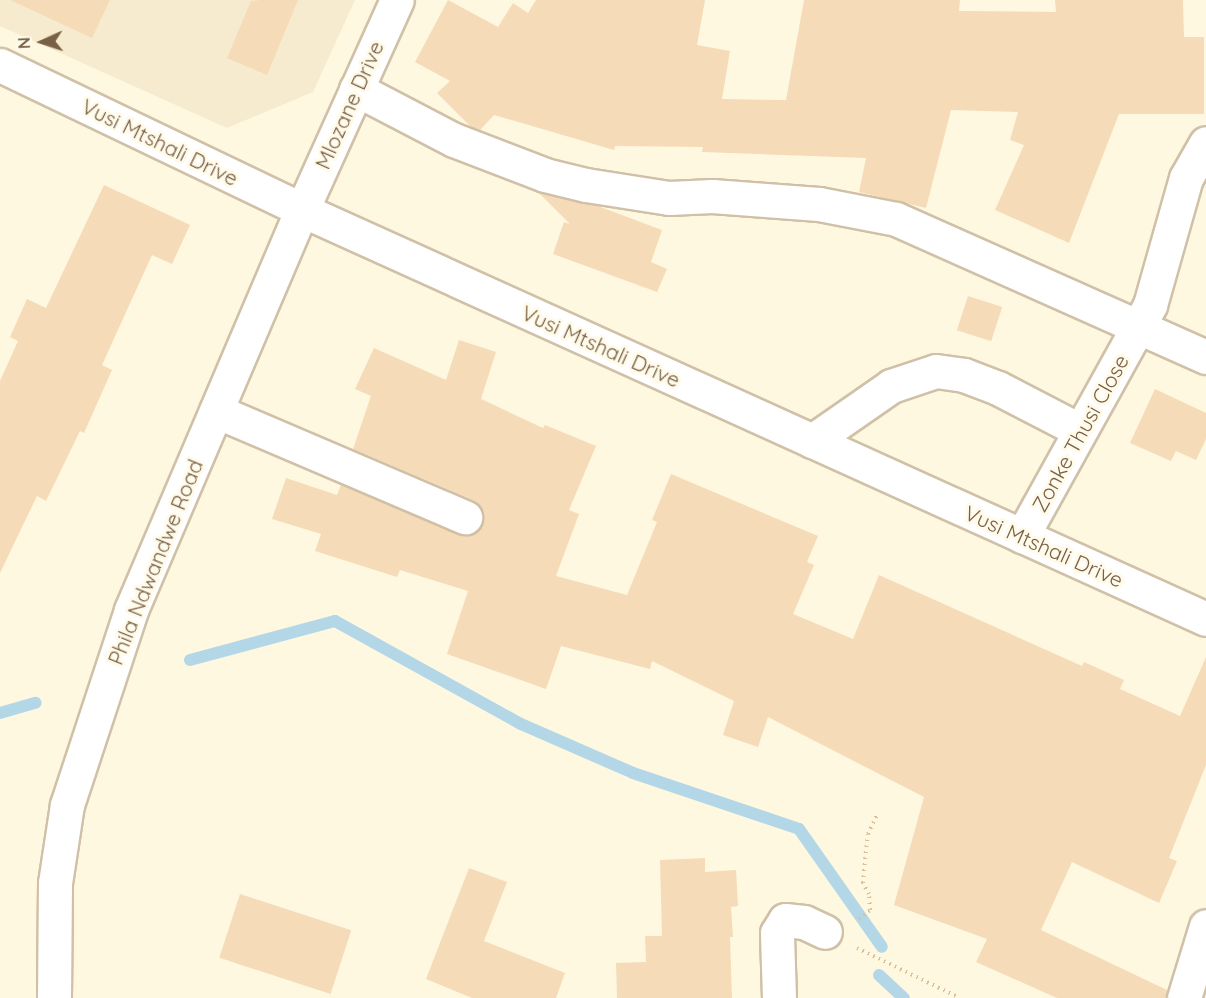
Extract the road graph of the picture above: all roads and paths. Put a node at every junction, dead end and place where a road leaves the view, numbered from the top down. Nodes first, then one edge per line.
1 (397, 0) edge
2 (0, 65) edge
3 (356, 89) junction
4 (1206, 143) edge
5 (302, 210) junction
6 (1137, 329) junction
7 (1206, 357) edge
8 (216, 411) junction
9 (1079, 430) junction
10 (812, 441) junction
11 (465, 517) dead end
12 (1022, 536) junction
13 (1206, 619) edge
14 (877, 815) dead end
15 (870, 910) dead end
16 (1206, 926) edge
17 (836, 938) joint
18 (54, 998) edge
19 (779, 998) edge
20 (960, 998) edge
21 (1184, 998) edge

1 - 3 street, Mlozane Drive
2 - 5 street, Vusi Mtshali Drive
3 - 5 street, Mlozane Drive
3 - 6 street
4 - 6 street, Zonke Thusi Close
5 - 8 street, Phila Ndwandwe Road
5 - 10 street, Vusi Mtshali Drive
6 - 7 street, Zonke Thusi Close
6 - 9 street, Zonke Thusi Close
8 - 11 street
8 - 18 street, Phila Ndwandwe Road
9 - 10 street
9 - 12 street, Zonke Thusi Close
10 - 12 street, Vusi Mtshali Drive
12 - 13 street, Vusi Mtshali Drive
14 - 15 path
16 - 21 street
17 - 19 street
17 - 20 path

